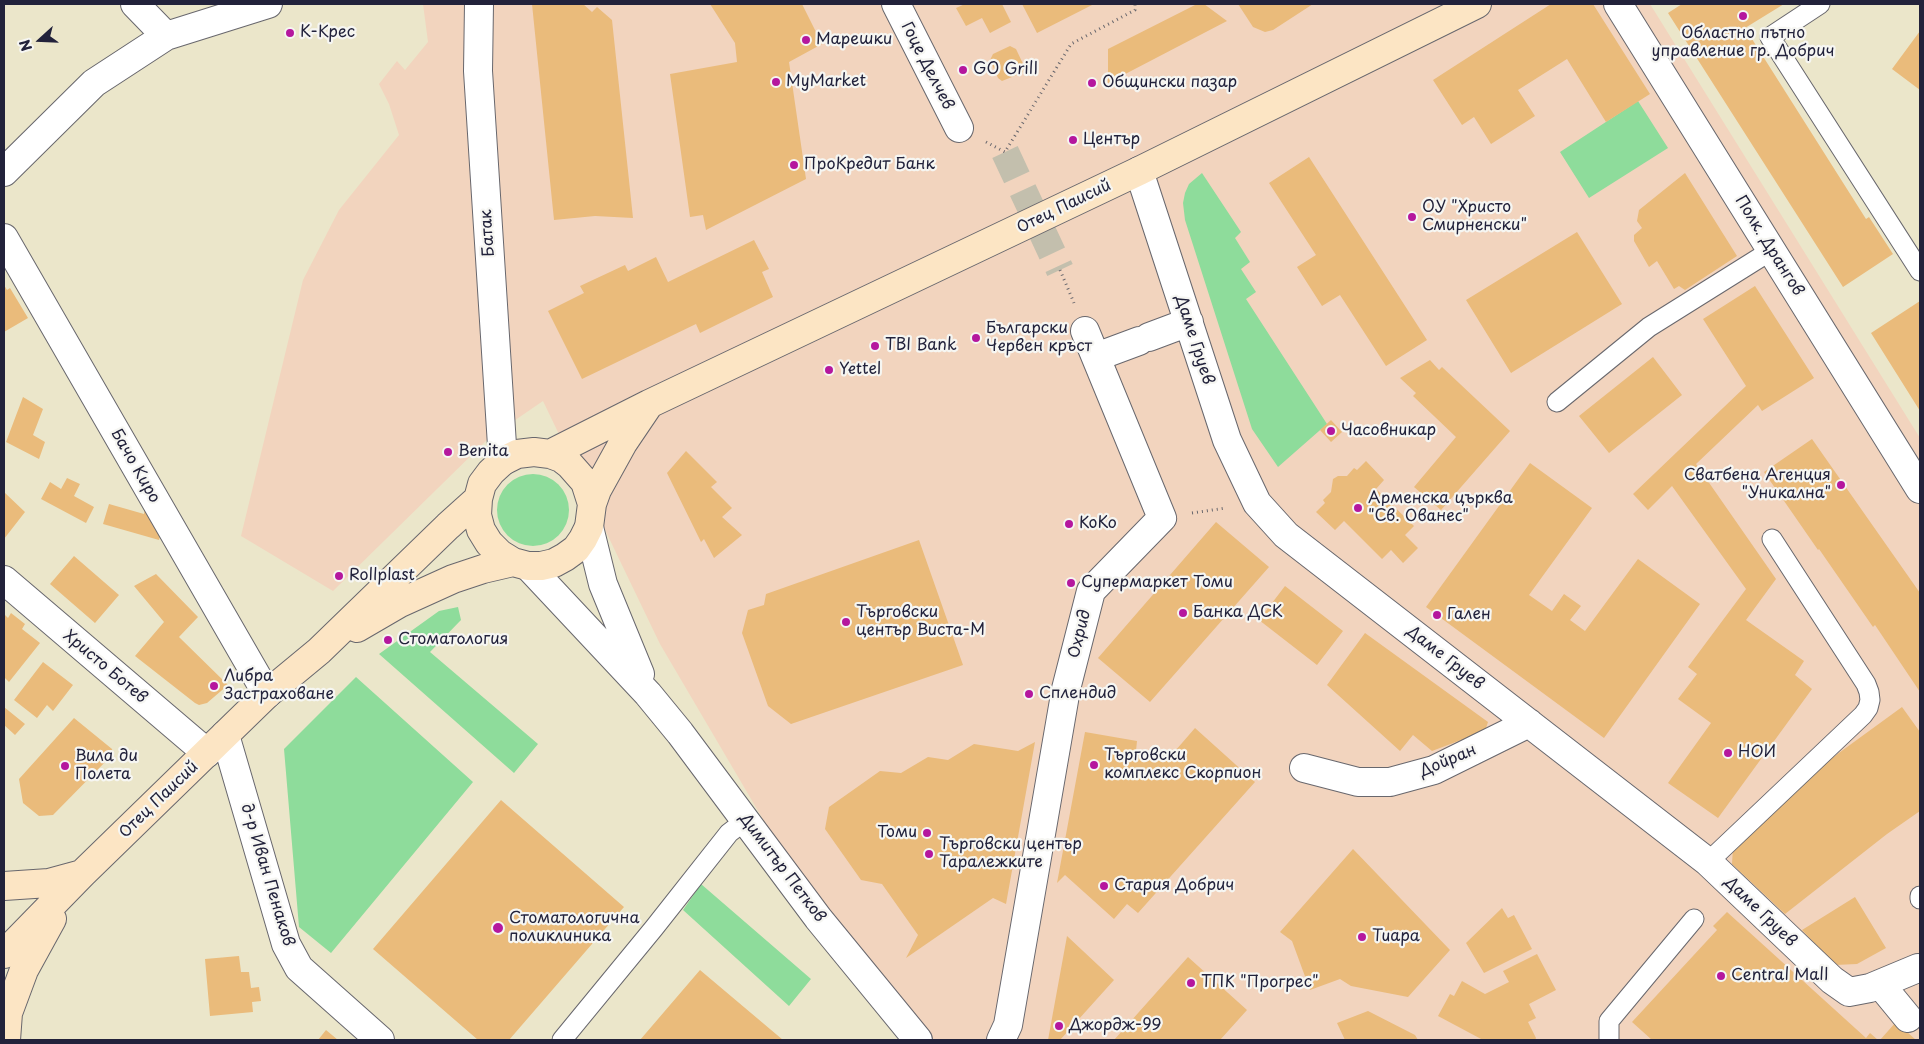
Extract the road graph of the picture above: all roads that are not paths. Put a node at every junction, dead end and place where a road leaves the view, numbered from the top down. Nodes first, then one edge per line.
1 (135, 4) edge
2 (268, 4) edge
3 (479, 4) edge
4 (896, 4) edge
5 (1477, 4) edge
6 (1618, 4) edge
7 (1820, 4) edge
8 (166, 36) junction
9 (959, 128) dead end
10 (1139, 171) junction
11 (4, 172) edge
12 (4, 238) edge
13 (1772, 250) junction
14 (1920, 270) edge
15 (1189, 322) junction
16 (1085, 331) road end
17 (1096, 357) junction
18 (1557, 402) dead end
19 (649, 404) junction
20 (550, 454) junction
21 (503, 461) junction
22 (1920, 489) edge
23 (478, 500) junction
24 (590, 515) junction
25 (1772, 539) dead end
26 (520, 564) junction
27 (4, 580) edge
28 (319, 651) junction
29 (267, 694) junction
30 (648, 694) junction
31 (1529, 723) junction
32 (216, 744) junction
33 (1304, 768) dead end
34 (746, 820) junction
35 (1708, 862) junction
36 (82, 874) junction
37 (4, 886) edge
38 (1694, 919) dead end
39 (4, 954) edge
40 (1919, 968) edge
41 (1880, 984) junction
42 (1908, 1018) dead end
43 (6, 1040) edge
44 (380, 1040) edge
45 (562, 1040) edge
46 (918, 1040) edge
47 (1001, 1040) edge
48 (1609, 1040) edge

1 - 8 street
2 - 8 street
3 - 21 street, Батак
4 - 9 street, Гоце Делчев
5 - 10 street, Отец Паисий
6 - 13 street, Полк. Дрангов
7 - 14 lane
8 - 11 street
10 - 15 street, Даме Груев
10 - 19 street, Отец Паисий
12 - 29 street, Бачо Киро
13 - 18 lane
13 - 22 street, Полк. Дрангов
15 - 17 street
15 - 31 street, Даме Груев
16 - 17 street
17 - 47 street, Охрид
19 - 20 street, Отец Паисий
19 - 24 street, Отец Паисий
20 - 21 street, Отец Паисий
20 - 24 street, Отец Паисий
21 - 23 street, Отец Паисий
23 - 26 street, Отец Паисий
23 - 28 street, Отец Паисий
24 - 26 street, Отец Паисий
24 - 30 street, Димитър Петков
25 - 35 lane
26 - 28 street, Отец Паисий
26 - 30 street, Димитър Петков
27 - 32 street, Христо Ботев
28 - 29 street, Отец Паисий
29 - 32 street, Отец Паисий
30 - 34 street, Димитър Петков
31 - 33 street, Дойран
31 - 35 street, Даме Груев
32 - 36 street, Отец Паисий
32 - 44 street, д-р Иван Пенаков
34 - 45 lane
34 - 46 street, Димитър Петков
35 - 41 street, Даме Груев
36 - 37 street
36 - 39 street, Отец Паисий
36 - 43 street
38 - 48 lane
40 - 41 street, Даме Груев
41 - 42 street

